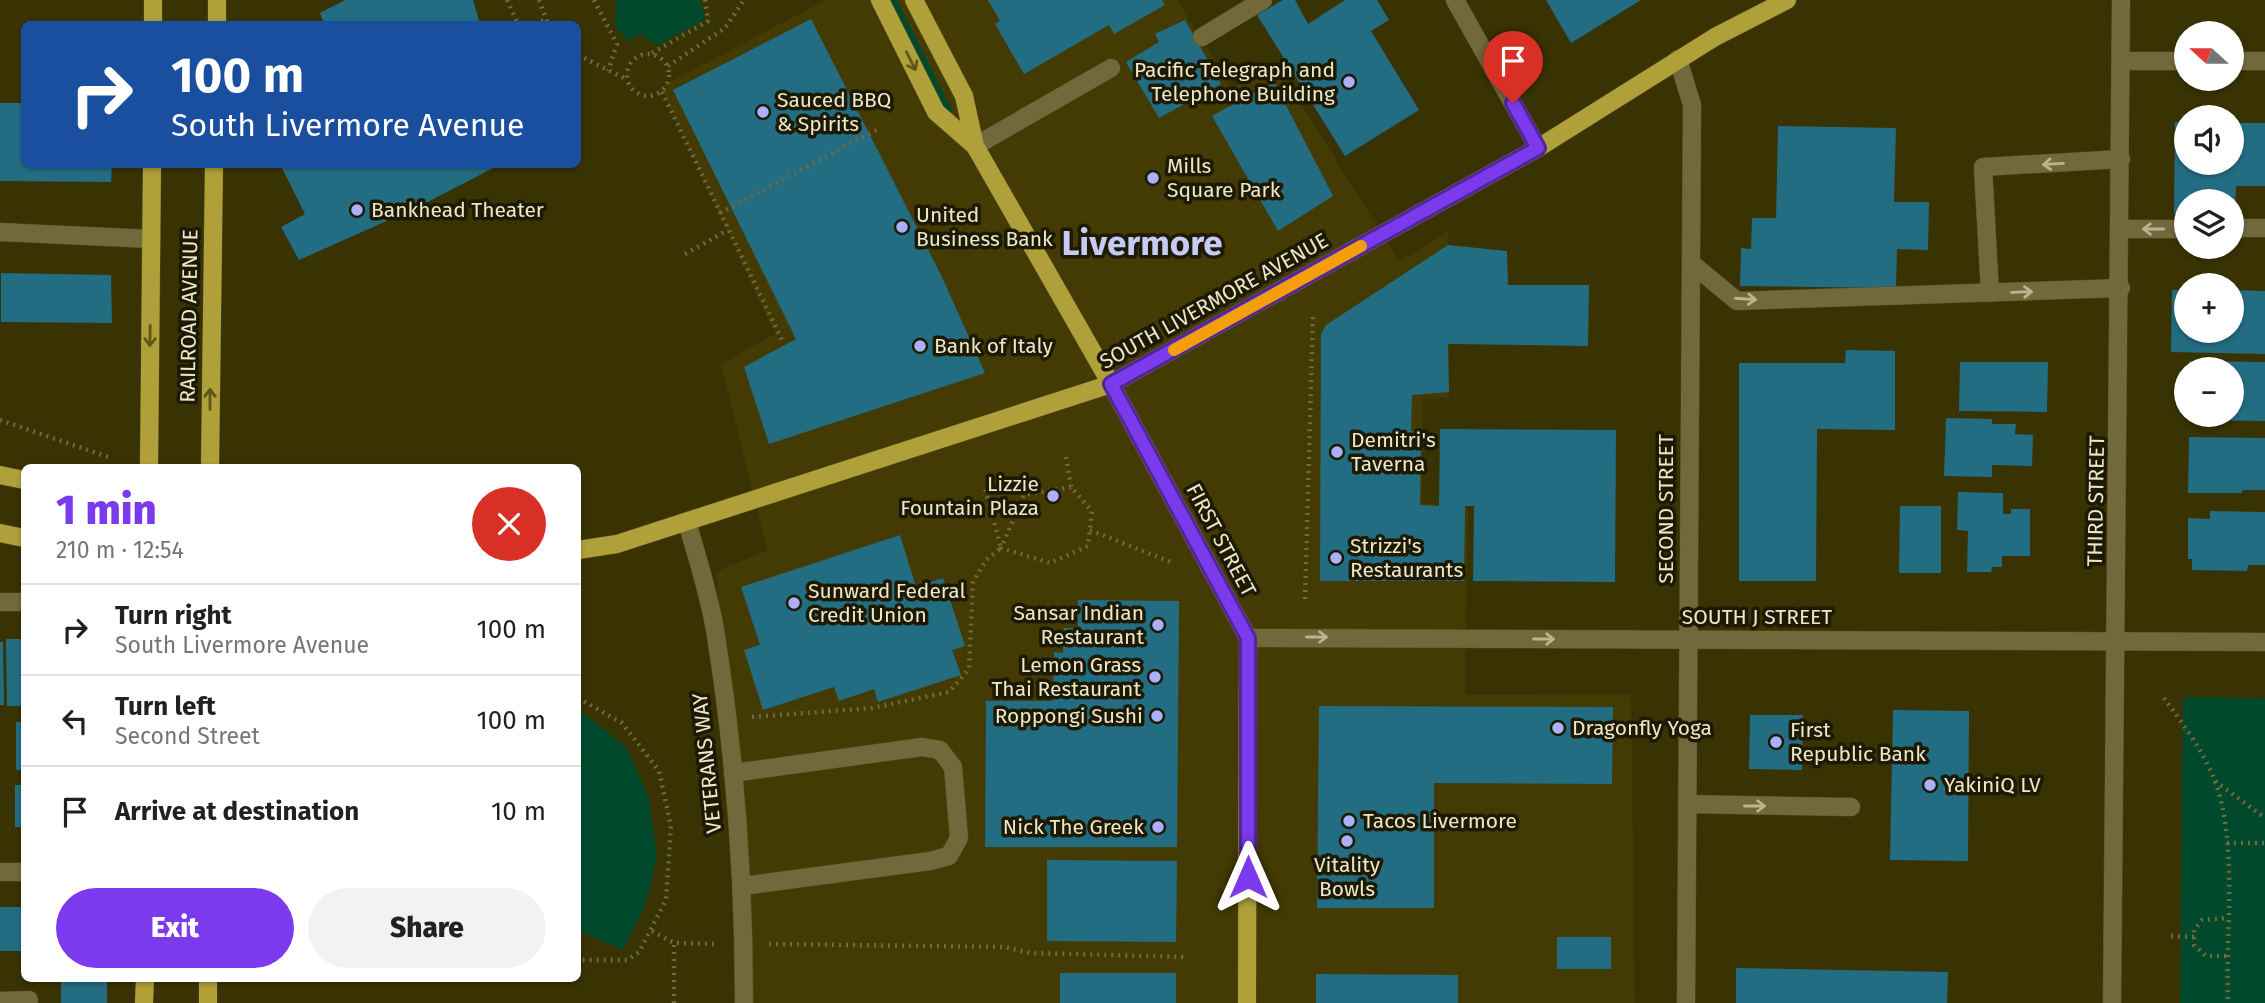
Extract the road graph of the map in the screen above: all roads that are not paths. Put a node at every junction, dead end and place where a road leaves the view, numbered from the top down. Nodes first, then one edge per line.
1 (153, 0) edge
2 (218, 0) edge
3 (880, 0) edge
4 (914, 0) edge
5 (1263, 0) edge
6 (1455, 0) edge
7 (1787, 0) edge
8 (2122, 0) edge
9 (153, 21) edge
10 (217, 21) edge
11 (1202, 37) dead end
12 (1678, 59) junction
13 (2121, 61) junction
14 (2174, 61) edge
15 (2244, 61) edge
16 (2265, 61) edge
17 (1111, 68) dead end
18 (975, 146) junction
19 (1538, 148) junction
20 (2121, 159) junction
21 (152, 168) edge
22 (214, 168) edge
23 (2244, 228) edge
24 (2265, 228) edge
25 (2121, 229) junction
26 (2174, 229) edge
27 (0, 232) edge
28 (151, 239) junction
29 (1691, 263) junction
30 (2121, 288) junction
31 (1990, 293) junction
32 (1111, 384) junction
33 (149, 464) edge
34 (210, 464) edge
35 (0, 475) edge
36 (21, 479) edge
37 (687, 522) junction
38 (0, 533) edge
39 (21, 537) edge
40 (581, 550) edge
41 (0, 602) edge
42 (21, 602) edge
43 (1248, 638) junction
44 (1688, 640) junction
45 (2117, 642) junction
46 (2265, 642) edge
47 (733, 773) junction
48 (1687, 804) junction
49 (1851, 807) dead end
50 (0, 872) edge
51 (21, 872) edge
52 (742, 886) junction
53 (145, 982) edge
54 (208, 982) edge
55 (29, 1000) dead end
56 (0, 1001) edge
57 (144, 1003) edge
58 (208, 1003) edge
59 (744, 1003) edge
60 (1247, 1003) edge
61 (1685, 1003) edge
62 (2112, 1003) edge

1 - 9 main road
2 - 10 main road
3 -> 18 main road, FIRST STREET
4 - 18 main road, FIRST STREET
5 - 11 street
6 - 19 street
7 - 12 main road, SOUTH LIVERMORE AVENUE
8 - 13 street, THIRD STREET
12 - 19 main road, SOUTH LIVERMORE AVENUE
12 - 29 street, SECOND STREET
13 - 14 street
13 - 20 street, THIRD STREET
15 - 16 street
17 - 18 street
18 - 32 main road, FIRST STREET
19 - 32 main road, SOUTH LIVERMORE AVENUE
20 - 25 street, THIRD STREET
20 -> 31 street
21 - 28 main road, RAILROAD AVENUE
34 -> 22 main road, RAILROAD AVENUE
23 - 24 street
26 -> 25 street
25 - 30 street, THIRD STREET
27 - 28 street
28 -> 33 main road, RAILROAD AVENUE
29 -> 31 street
29 - 44 street, SECOND STREET
31 -> 30 street
30 - 45 street, THIRD STREET
32 - 37 main road, SOUTH LIVERMORE AVENUE
32 - 43 main road, FIRST STREET
35 - 36 main road
37 - 40 main road, SOUTH LIVERMORE AVENUE
37 - 47 street, VETERANS WAY
38 - 39 main road
41 - 42 street
43 -> 44 street, SOUTH J STREET
43 - 60 main road, FIRST STREET
44 - 45 street, SOUTH J STREET
44 - 48 street, SECOND STREET
45 - 46 street, SOUTH J STREET
45 - 62 street, THIRD STREET
47 - 52 street, VETERANS WAY
47 - 52 street
48 -> 49 street
48 - 61 street, SECOND STREET
50 - 51 street
52 - 59 street, VETERANS WAY
53 - 57 main road
54 - 58 main road
55 - 56 street

